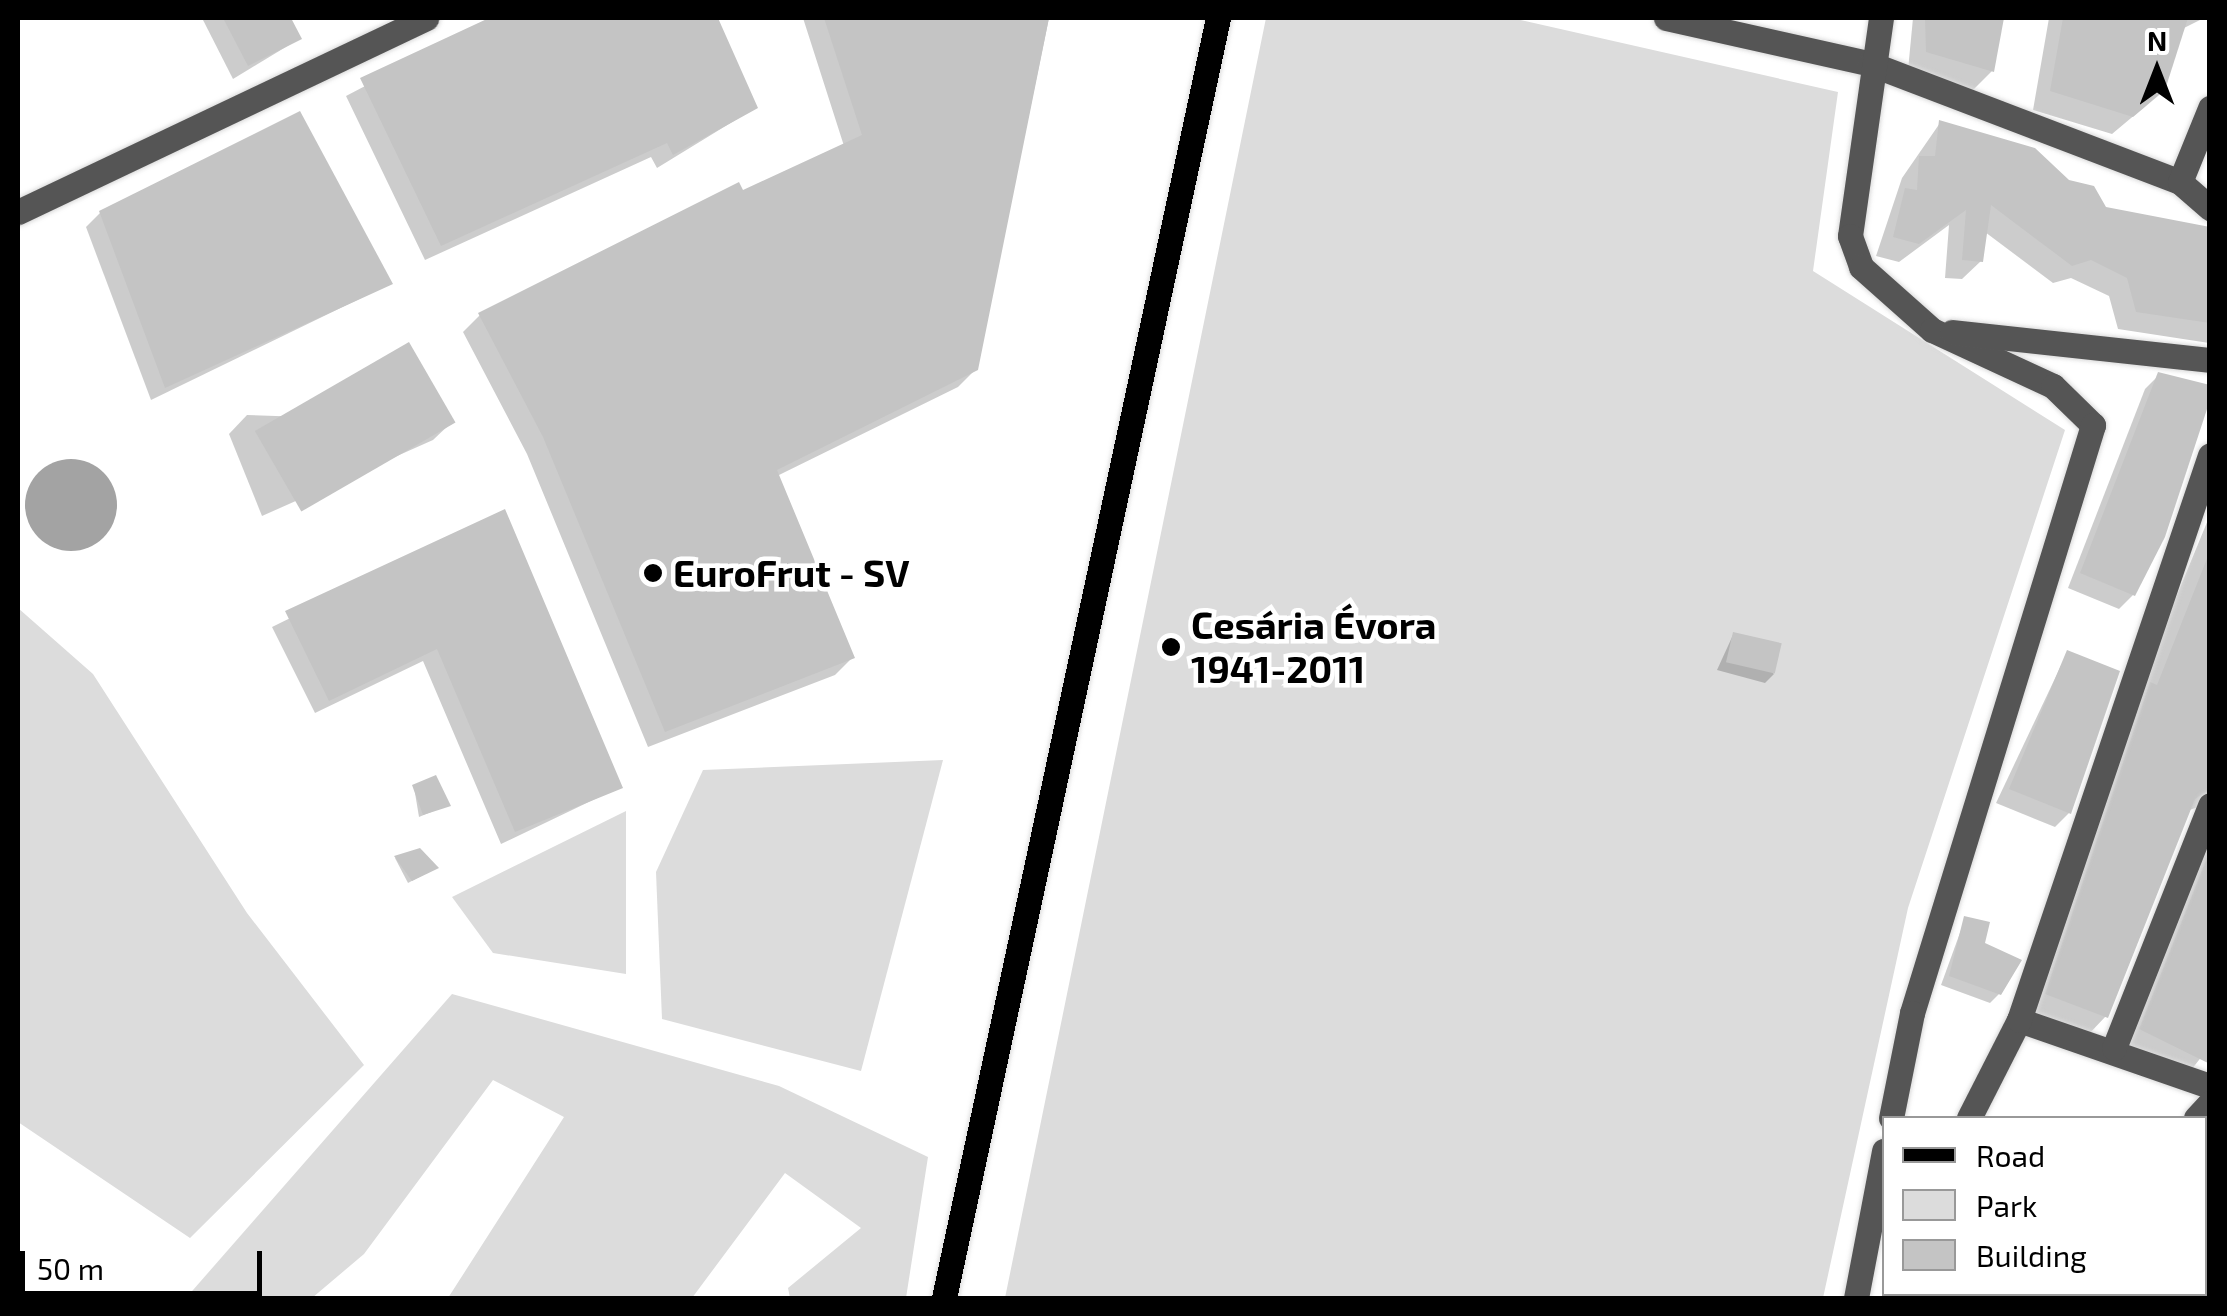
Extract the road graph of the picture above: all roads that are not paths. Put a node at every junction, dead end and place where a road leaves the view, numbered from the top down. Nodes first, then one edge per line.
1 (426, 18) edge
2 (1218, 18) edge
3 (1666, 18) edge
4 (1881, 18) edge
5 (1871, 64) junction
6 (2210, 108) edge
7 (2180, 182) junction
8 (2210, 208) edge
9 (18, 212) edge
10 (1932, 330) junction
11 (2210, 360) edge
12 (2210, 455) edge
13 (2210, 805) edge
14 (2019, 1020) junction
15 (2114, 1048) junction
16 (2210, 1086) edge
17 (1891, 1116) edge
18 (1970, 1116) edge
19 (1882, 1173) edge
20 (1874, 1263) edge
21 (944, 1298) edge
22 (1856, 1298) edge

1 - 9 street
2 - 21 main road
3 - 5 street
4 - 5 street
5 - 7 street
5 - 10 street
6 - 7 street
7 - 8 street
10 - 11 street
10 - 17 street
12 - 14 street
13 - 15 street
14 - 15 street
14 - 18 street
15 - 16 street
19 - 20 street
20 - 22 street

